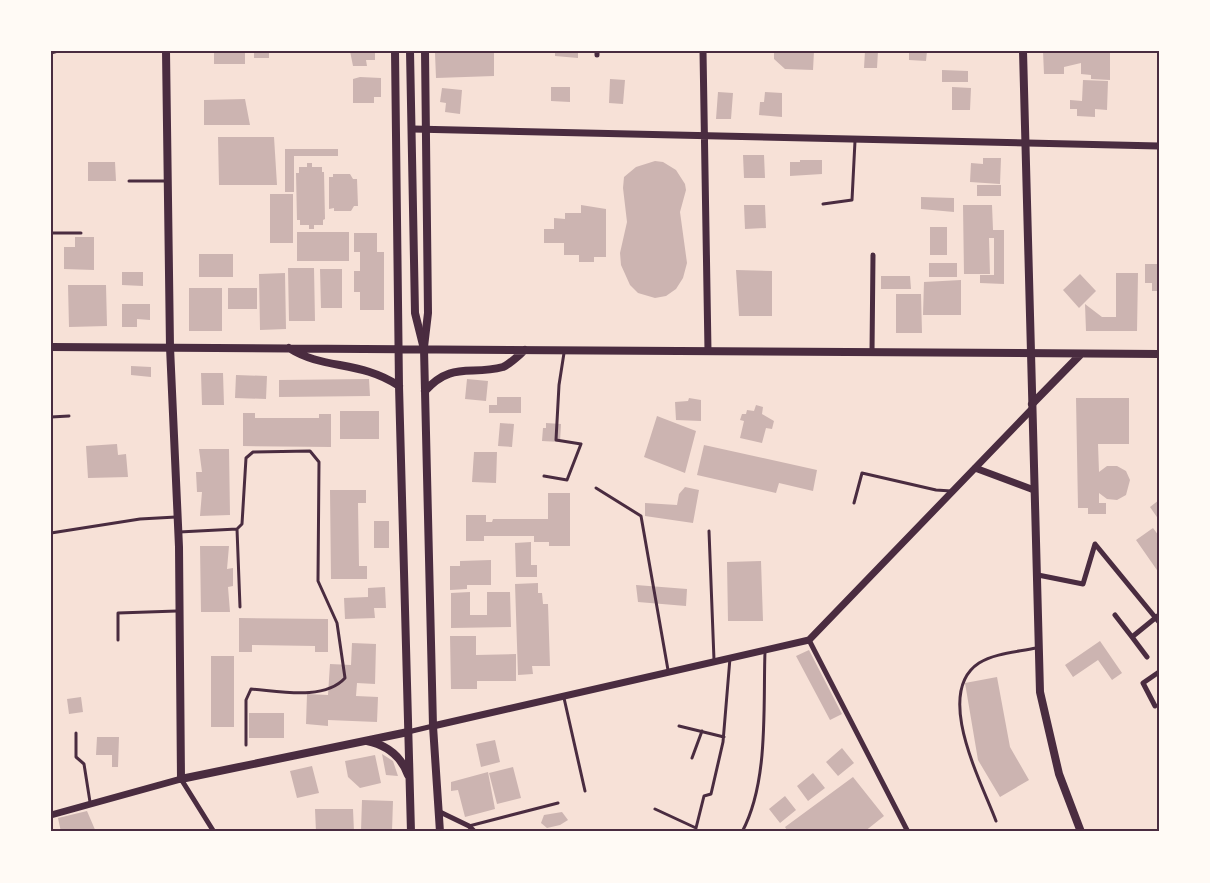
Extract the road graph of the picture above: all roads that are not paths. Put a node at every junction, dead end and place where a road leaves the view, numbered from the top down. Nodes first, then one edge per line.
1 (58, 51) edge
2 (166, 51) edge
3 (395, 51) edge
4 (410, 51) edge
5 (425, 51) edge
6 (703, 51) edge
7 (1023, 51) edge
8 (51, 53) edge
9 (413, 129) junction
10 (426, 129) junction
11 (704, 135) junction
12 (855, 139) junction
13 (1026, 143) junction
14 (1159, 146) edge
15 (129, 181) dead end
16 (168, 181) junction
17 (823, 204) dead end
18 (51, 233) edge
19 (81, 233) dead end
20 (873, 255) dead end
21 (51, 347) edge
22 (170, 347) junction
23 (289, 348) junction
24 (399, 349) junction
25 (424, 349) junction
26 (525, 350) junction
27 (564, 350) junction
28 (708, 351) junction
29 (872, 352) junction
30 (1029, 353) junction
31 (1081, 354) junction
32 (1159, 354) edge
33 (399, 386) junction
34 (425, 391) junction
35 (1032, 406) junction
36 (69, 416) dead end
37 (51, 417) edge
38 (975, 468) junction
39 (544, 476) dead end
40 (596, 488) dead end
41 (1035, 490) junction
42 (953, 491) junction
43 (854, 504) dead end
44 (176, 517) junction
45 (237, 529) junction
46 (709, 531) dead end
47 (177, 532) junction
48 (51, 533) edge
49 (1038, 575) junction
50 (240, 607) dead end
51 (179, 610) junction
52 (1115, 615) dead end
53 (1158, 618) edge
54 (1132, 638) junction
55 (118, 640) dead end
56 (808, 640) junction
57 (1038, 648) junction
58 (765, 650) junction
59 (1147, 657) dead end
60 (730, 658) junction
61 (714, 662) junction
62 (669, 672) junction
63 (1159, 672) edge
64 (564, 696) junction
65 (1155, 706) dead end
66 (433, 726) junction
67 (679, 726) dead end
68 (702, 731) junction
69 (408, 732) junction
70 (76, 733) dead end
71 (724, 737) junction
72 (367, 741) junction
73 (246, 745) dead end
74 (692, 758) dead end
75 (181, 779) junction
76 (410, 782) junction
77 (585, 791) dead end
78 (558, 803) dead end
79 (91, 804) junction
80 (656, 808) dead end
81 (440, 812) junction
82 (51, 814) edge
83 (996, 821) dead end
84 (469, 826) junction
85 (214, 832) edge
86 (411, 832) edge
87 (440, 832) edge
88 (476, 832) edge
89 (742, 832) edge
90 (908, 832) edge
91 (1081, 832) edge

1 - 8 lane
2 - 16 main road
3 - 24 main road
4 - 9 main road
5 - 10 main road
6 - 11 street
7 - 13 main road
9 - 10 street
9 - 25 main road
10 - 11 street
10 - 25 main road
11 - 12 street
11 - 28 street
12 - 13 street
12 - 17 lane
13 - 14 street
13 - 30 main road
15 - 16 lane
16 - 22 main road
18 - 19 lane
20 - 29 street
21 - 22 main road
22 - 23 main road
22 - 44 main road
23 - 24 main road
23 - 33 main road
24 - 25 main road
24 - 33 main road
25 - 26 main road
25 - 34 main road
26 - 27 main road
26 - 34 main road
27 - 28 main road
27 - 39 lane
28 - 29 main road
29 - 30 main road
30 - 31 main road
30 - 35 main road
31 - 32 main road
31 - 35 main road
33 - 69 main road
34 - 66 main road
35 - 38 street
35 - 41 main road
36 - 37 lane
38 - 41 street
38 - 42 street
40 - 62 lane
41 - 49 main road
42 - 43 lane
42 - 56 street
44 - 47 main road
44 - 48 lane
45 - 47 lane
45 - 50 lane
45 - 73 lane
46 - 61 lane
47 - 51 main road
49 - 53 street
49 - 57 main road
51 - 55 lane
51 - 75 main road
52 - 54 street
53 - 54 street
54 - 59 street
56 - 58 street
56 - 90 street
57 - 83 lane
57 - 91 main road
58 - 60 street
58 - 89 lane
60 - 61 street
60 - 71 lane
61 - 62 street
62 - 64 street
63 - 65 street
64 - 66 street
64 - 77 lane
66 - 69 street
66 - 81 main road
67 - 68 lane
68 - 71 lane
68 - 74 lane
69 - 72 main road
69 - 76 main road
70 - 79 lane
71 - 80 lane
72 - 75 main road
72 - 76 main road
75 - 79 street
75 - 85 street
76 - 86 main road
78 - 84 lane
79 - 82 street
81 - 84 street
81 - 87 main road
84 - 88 street

